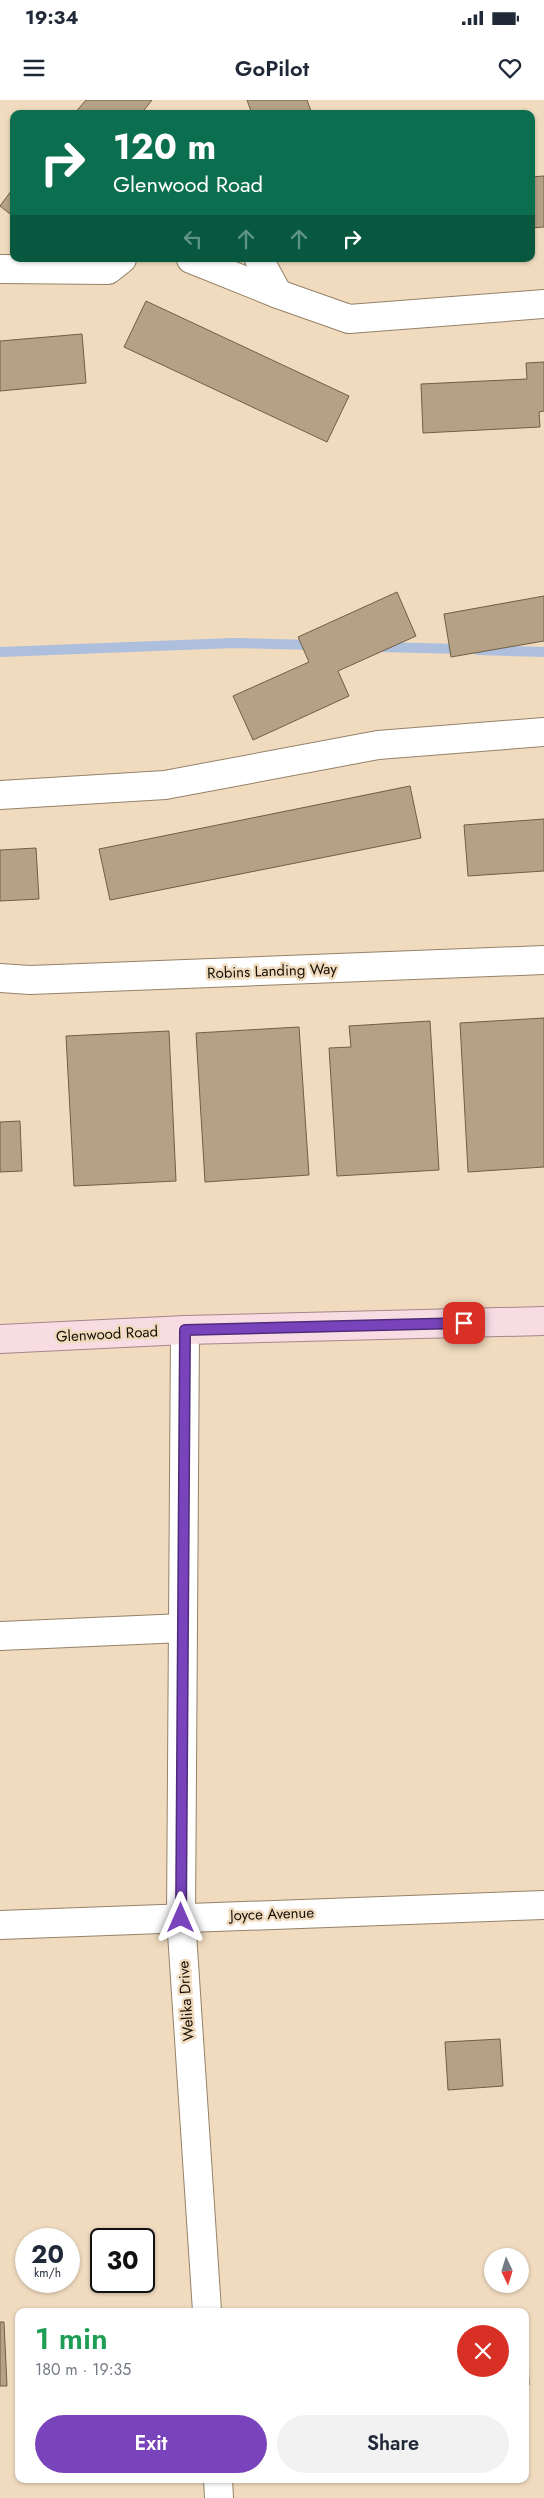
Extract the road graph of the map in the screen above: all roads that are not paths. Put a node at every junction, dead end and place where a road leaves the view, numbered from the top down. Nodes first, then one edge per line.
1 (118, 262) edge
2 (198, 262) edge
3 (261, 262) edge
4 (0, 269) edge
5 (278, 294) junction
6 (544, 304) edge
7 (544, 732) edge
8 (0, 795) edge
9 (544, 960) edge
10 (0, 978) edge
11 (544, 1321) edge
12 (185, 1330) junction
13 (0, 1339) edge
14 (183, 1628) junction
15 (0, 1636) edge
16 (544, 1905) edge
17 (181, 1918) junction
18 (0, 1925) edge
19 (207, 2308) edge
20 (218, 2483) edge
21 (220, 2498) edge

1 - 4 street
2 - 5 street
3 - 5 street
5 - 6 street
7 - 8 street
9 - 10 street, Robins Landing Way
11 - 12 main road, Glenwood Road
12 - 13 main road, Glenwood Road
12 - 14 street, Welika Drive
14 - 15 street
14 - 17 street, Welika Drive
16 - 17 street, Joyce Avenue
17 - 18 street, Joyce Avenue
17 - 19 street, Welika Drive
20 - 21 street

